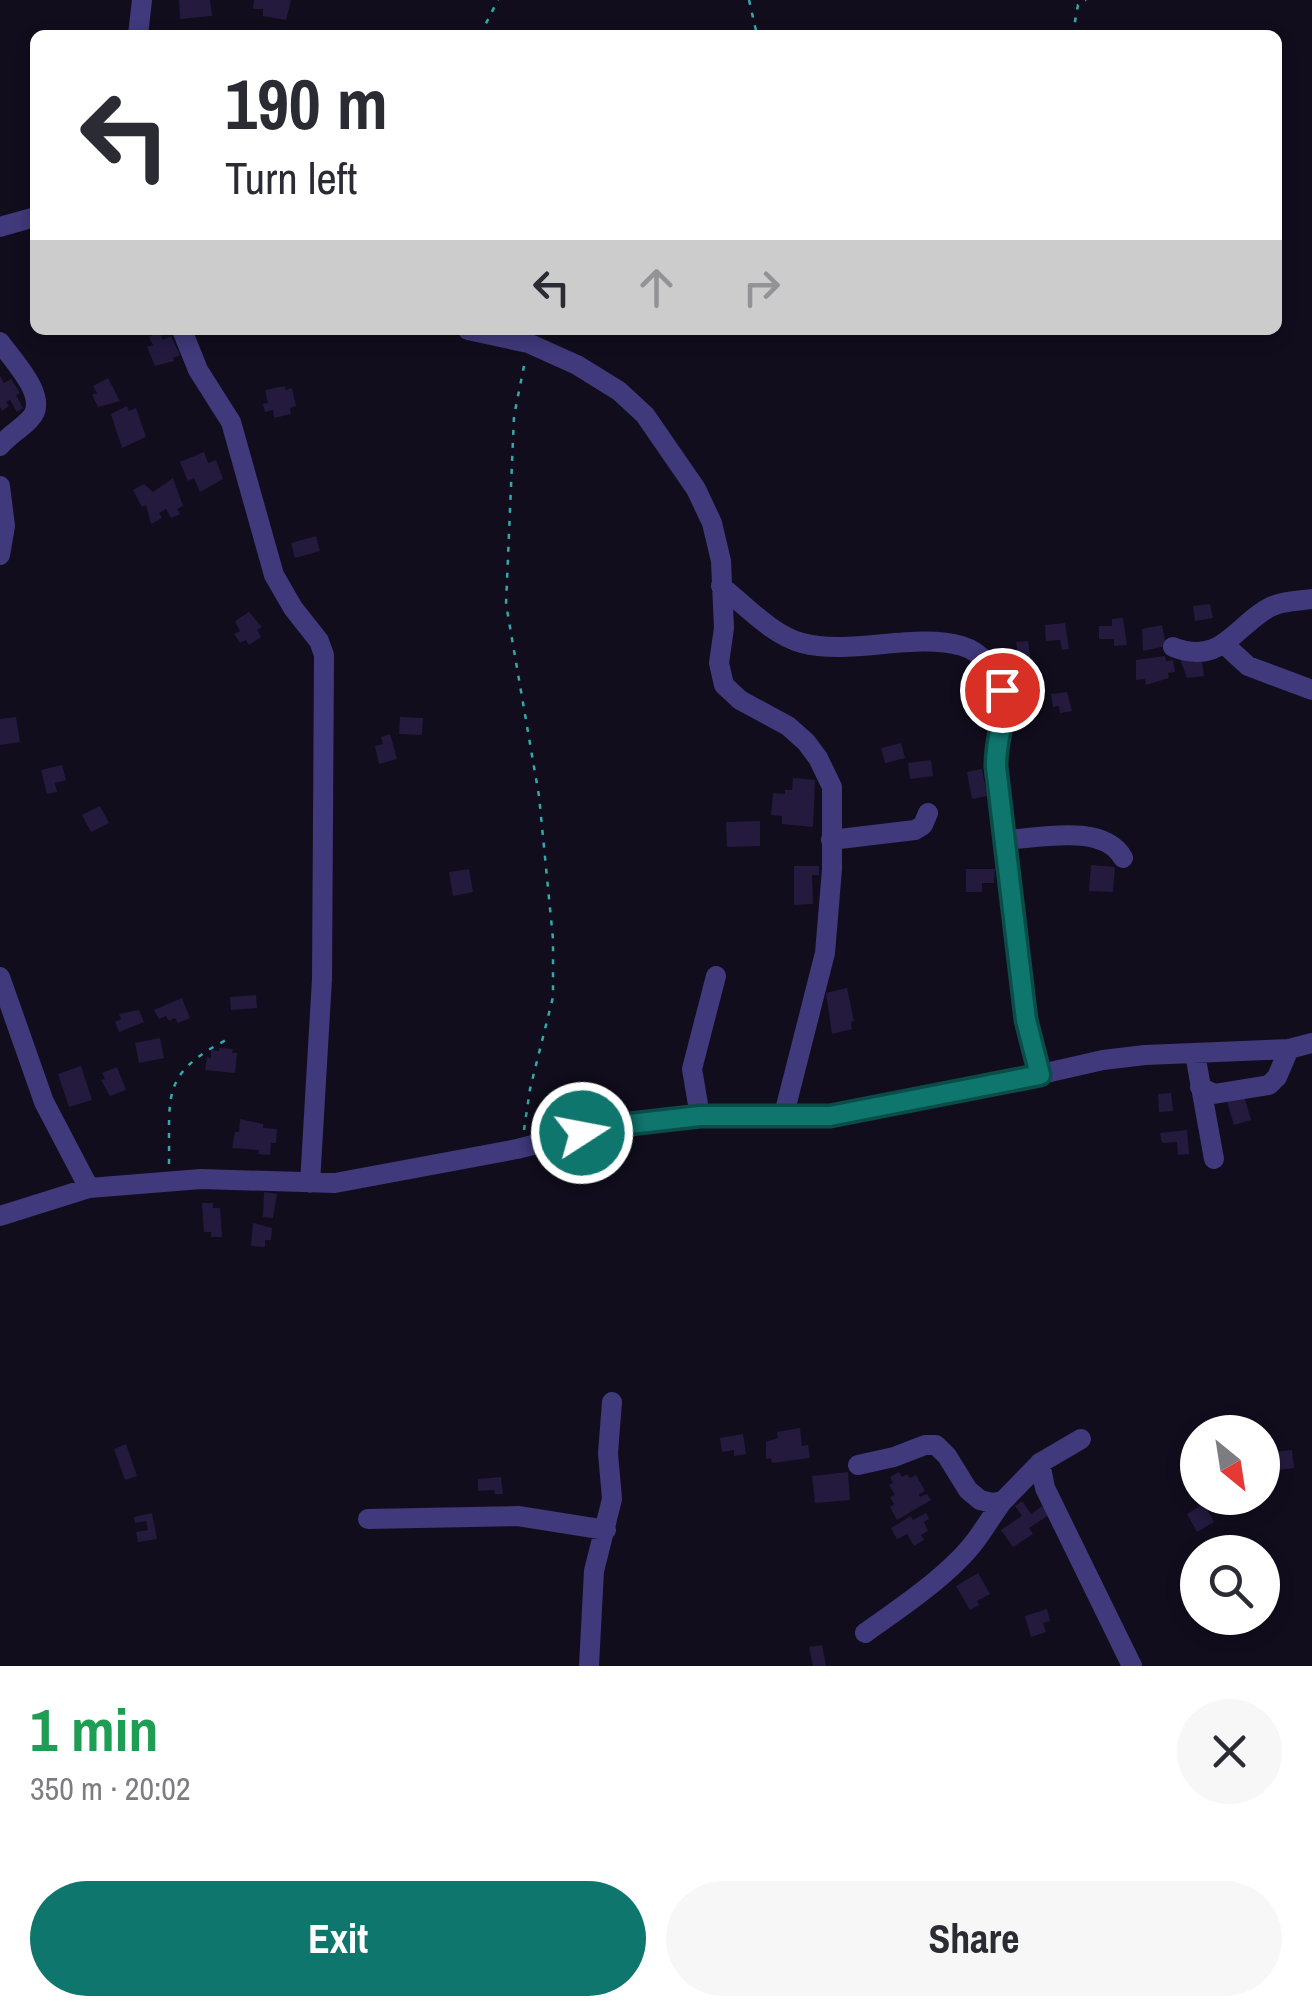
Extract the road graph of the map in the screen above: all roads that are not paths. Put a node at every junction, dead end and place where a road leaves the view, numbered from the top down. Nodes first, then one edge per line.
1 (142, 0) edge
2 (139, 30) edge
3 (30, 218) edge
4 (0, 227) edge
5 (184, 335) edge
6 (491, 335) edge
7 (0, 342) edge
8 (0, 446) edge
9 (0, 486) edge
10 (0, 555) edge
11 (721, 586) junction
12 (1312, 598) edge
13 (1224, 644) junction
14 (1173, 647) dead end
15 (1312, 690) edge
16 (928, 813) dead end
17 (831, 840) junction
18 (1005, 840) junction
19 (1123, 858) dead end
20 (716, 976) dead end
21 (0, 977) edge
22 (1312, 1044) edge
23 (1288, 1048) junction
24 (1195, 1054) junction
25 (1040, 1075) junction
26 (1200, 1087) junction
27 (700, 1116) junction
28 (783, 1118) junction
29 (1214, 1158) dead end
30 (310, 1183) junction
31 (90, 1188) junction
32 (0, 1216) edge
33 (612, 1402) dead end
34 (1081, 1439) dead end
35 (1040, 1463) junction
36 (858, 1465) dead end
37 (1002, 1501) junction
38 (368, 1519) dead end
39 (606, 1530) junction
40 (865, 1633) dead end
41 (589, 1666) edge
42 (1132, 1666) edge

1 - 2 street
3 - 4 street
5 - 30 street
6 - 11 street
7 - 8 street
9 - 10 street
11 - 17 street
11 - 18 street
12 - 13 street
13 - 14 street
13 - 15 street
16 - 17 street
17 - 28 street
18 - 19 street
18 - 25 street
20 - 27 street
21 - 31 street
22 - 23 street
23 - 24 street
23 - 26 street
24 - 25 street
24 - 26 street
25 - 28 street
26 - 29 street
27 - 28 street
27 - 30 street
30 - 31 street
31 - 32 street
33 - 39 street
34 - 35 street
35 - 37 street
35 - 42 street
36 - 37 street
37 - 40 street
38 - 39 street
39 - 41 street

